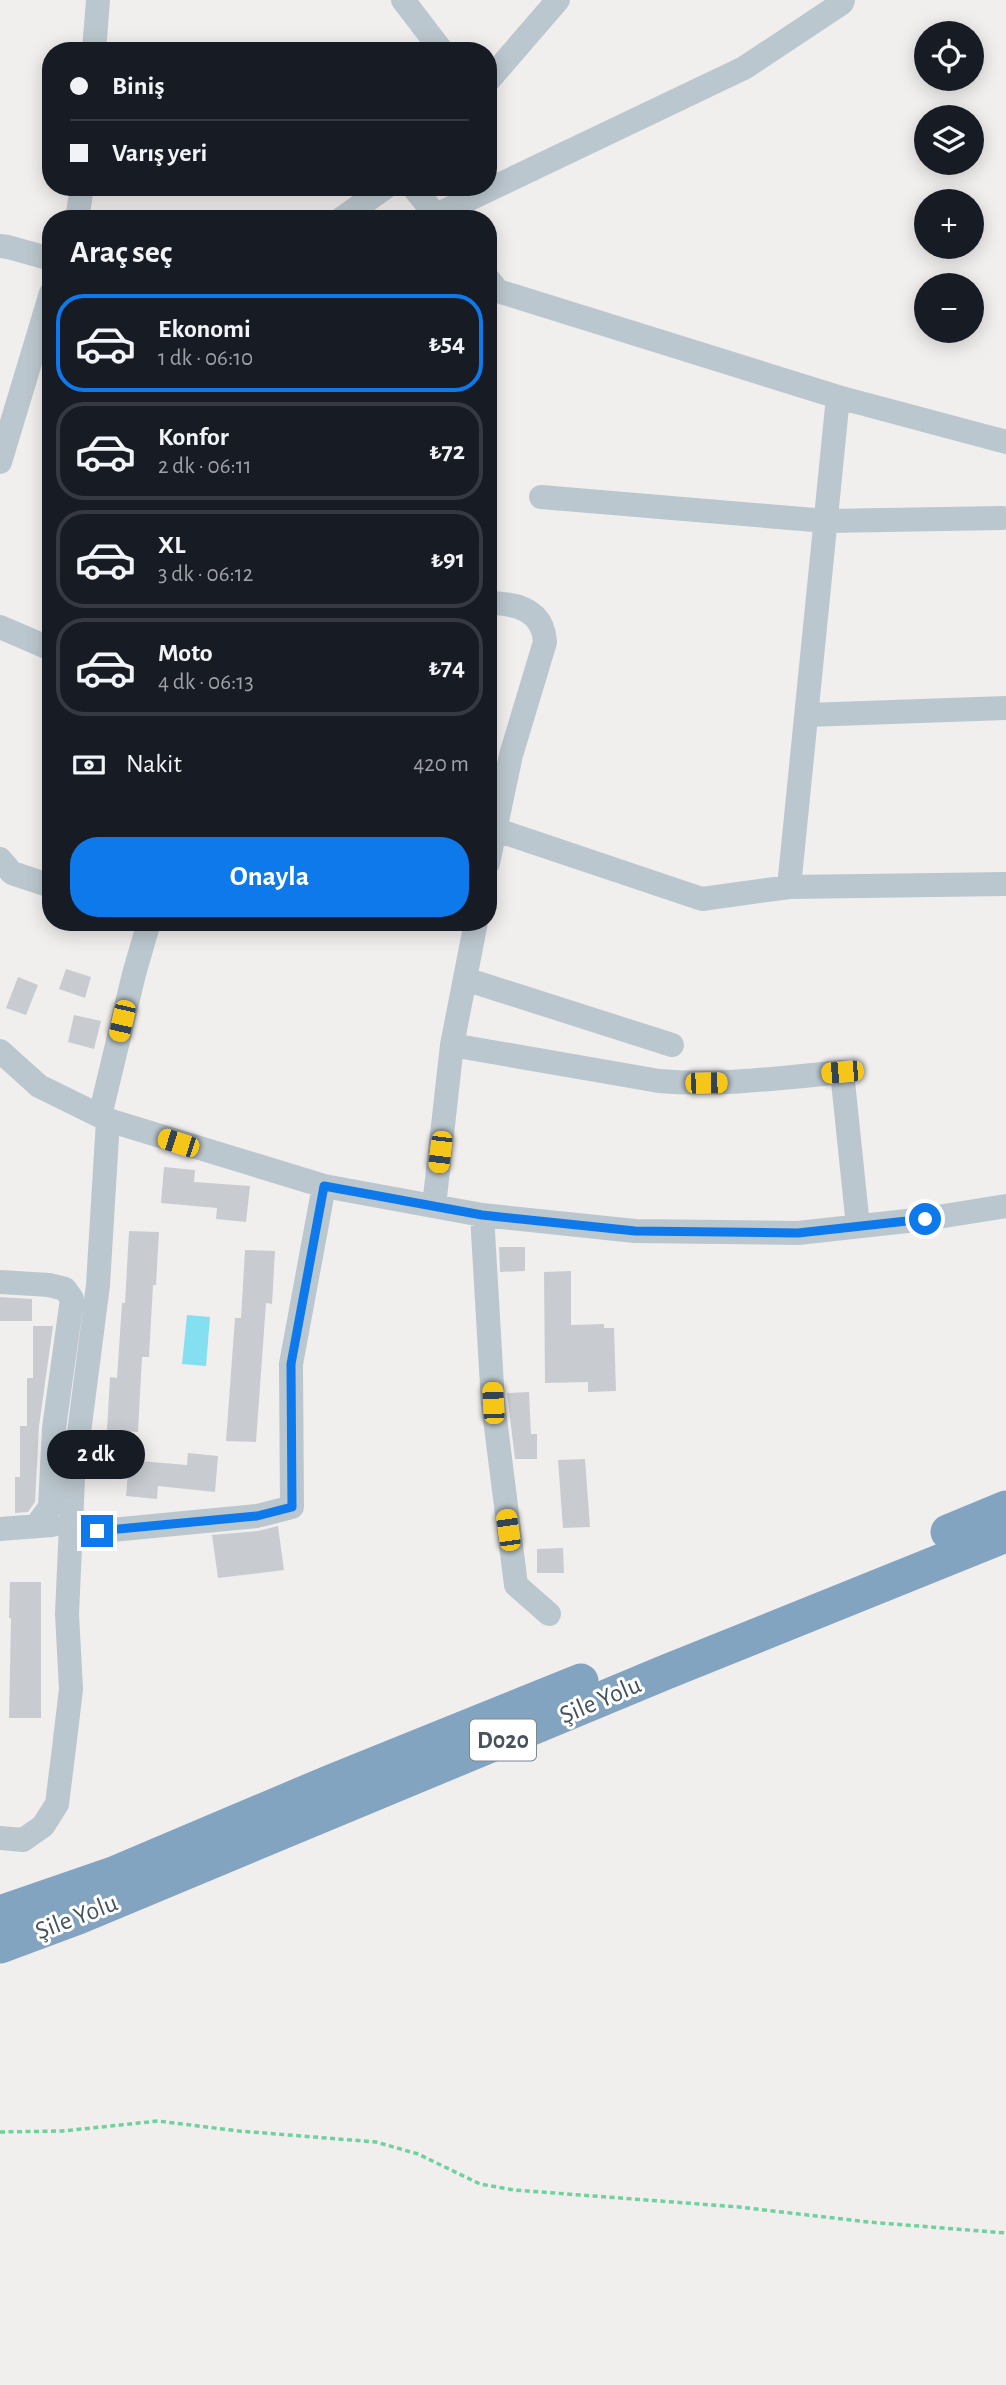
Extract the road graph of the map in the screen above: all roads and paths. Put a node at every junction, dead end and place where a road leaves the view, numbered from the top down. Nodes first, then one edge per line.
1 (98, 0) edge
2 (403, 0) edge
3 (558, 0) edge
4 (843, 0) edge
5 (95, 42) edge
6 (435, 42) edge
7 (497, 71) edge
8 (497, 188) edge
9 (373, 196) edge
10 (420, 196) edge
11 (481, 196) edge
12 (354, 210) edge
13 (432, 210) edge
14 (452, 210) edge
15 (0, 246) edge
16 (42, 256) edge
17 (497, 290) edge
18 (42, 323) edge
19 (838, 397) junction
20 (1006, 442) edge
21 (0, 461) edge
22 (541, 497) dead end
23 (1002, 518) dead end
24 (826, 521) junction
25 (497, 603) edge
26 (0, 627) edge
27 (42, 645) edge
28 (1006, 708) edge
29 (807, 715) junction
30 (497, 809) edge
31 (497, 830) edge
32 (0, 859) edge
33 (42, 883) edge
34 (1006, 884) edge
35 (789, 887) junction
36 (146, 931) edge
37 (474, 931) edge
38 (465, 979) junction
39 (452, 1045) junction
40 (672, 1045) dead end
41 (0, 1051) edge
42 (104, 1118) junction
43 (324, 1186) junction
44 (434, 1206) junction
45 (1006, 1206) edge
46 (482, 1215) junction
47 (858, 1226) junction
48 (0, 1282) edge
49 (1006, 1508) edge
50 (36, 1527) junction
51 (0, 1529) edge
52 (70, 1529) junction
53 (1006, 1535) edge
54 (549, 1614) dead end
55 (0, 1838) edge
56 (0, 1913) edge
57 (0, 1946) edge
58 (0, 2132) edge
59 (1006, 2233) edge

1 - 5 street
2 - 6 street
3 - 7 street
4 - 8 street
9 - 12 street
10 - 13 street
11 - 14 street
15 - 16 street
17 - 19 street
18 - 21 street
19 - 20 street
19 - 24 street
22 - 24 street
23 - 24 street
24 - 29 street
25 - 30 street
26 - 27 street
28 - 29 street
29 - 35 street
31 - 35 street
32 - 33 street
34 - 35 street
36 - 42 street
37 - 38 street
38 - 39 street
38 - 40 street
39 - 44 street
39 - 47 street
41 - 42 street
42 - 43 street
42 - 52 street
43 - 44 street
43 - 52 street
44 - 46 street
45 - 47 street
46 - 47 street
46 - 54 street
48 - 50 street
49 - 56 highway, Şile Yolu / D020
50 - 51 street
50 - 52 street
52 - 55 street
53 - 57 highway, Şile Yolu / D020
58 - 59 path

